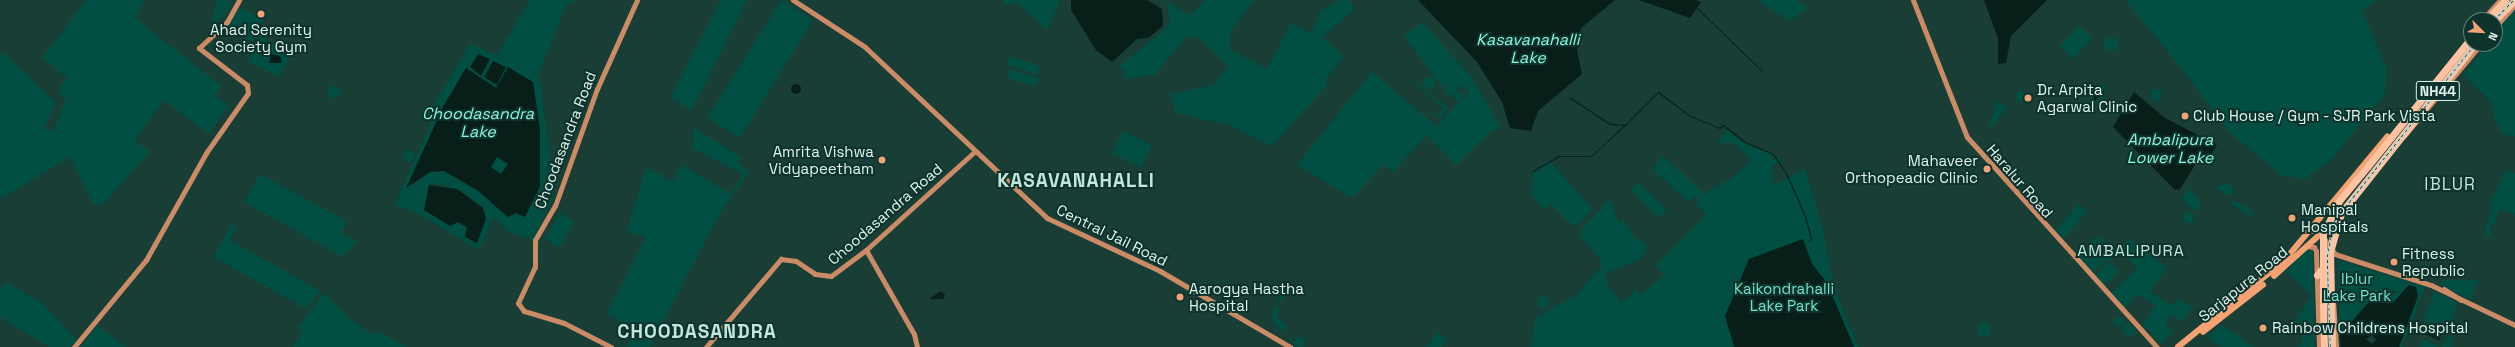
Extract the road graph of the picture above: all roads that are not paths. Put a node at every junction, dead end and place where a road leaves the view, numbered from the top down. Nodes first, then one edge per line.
1 (239, 0) edge
2 (637, 0) edge
3 (793, 0) edge
4 (1913, 0) edge
5 (2500, 0) edge
6 (2505, 0) edge
7 (2514, 0) edge
8 (2515, 5) edge
9 (2489, 12) edge
10 (2494, 12) edge
11 (2503, 12) edge
12 (2503, 18) edge
13 (2463, 43) edge
14 (2463, 48) edge
15 (2469, 52) edge
16 (2475, 52) edge
17 (2408, 115) junction
18 (2400, 139) junction
19 (975, 151) junction
20 (2324, 214) junction
21 (2339, 217) junction
22 (2331, 219) junction
23 (2309, 233) junction
24 (2322, 235) junction
25 (2309, 244) junction
26 (866, 250) junction
27 (2330, 252) junction
28 (2317, 275) junction
29 (2331, 276) junction
30 (2332, 291) junction
31 (2515, 325) edge
32 (2146, 333) junction
33 (74, 347) edge
34 (610, 347) edge
35 (706, 347) edge
36 (917, 347) edge
37 (1290, 347) edge
38 (2157, 347) edge
39 (2161, 347) edge
40 (2178, 347) edge
41 (2183, 347) edge
42 (2319, 347) edge
43 (2324, 347) edge
44 (2332, 347) edge
45 (2336, 347) edge

1 - 33 street
2 - 34 street, Choodasandra Road
3 - 19 street, Central Jail Road
4 - 32 street, Haralur Road
5 - 9 street
6 - 10 highway
7 - 11 highway
8 - 12 street
13 - 17 street, Sarjapura Road
14 - 17 highway, NH44
15 - 18 highway, NH44
16 - 18 street
17 - 20 main road, Sarjapura Road
17 - 43 highway, NH44, bridge
18 - 21 highway, NH44
19 - 26 street, Choodasandra Road
19 - 37 street, Central Jail Road
20 - 22 main road
20 - 23 main road, Sarjapura Road
21 - 22 main road
21 - 27 highway, NH44
22 - 24 main road, Sarjapura Road
23 - 24 street
23 - 25 main road
23 - 40 main road, Sarjapura Road
24 - 25 main road, Sarjapura Road
24 - 27 street
25 - 28 street
25 - 41 main road, Sarjapura Road
26 - 35 street, Choodasandra Road
26 - 36 street
27 - 29 highway, NH44
27 - 31 street
28 - 29 highway
28 - 42 street
29 - 30 highway, NH44
30 - 44 highway, NH44
30 - 45 street
32 - 38 street, Haralur Road
32 - 39 street

